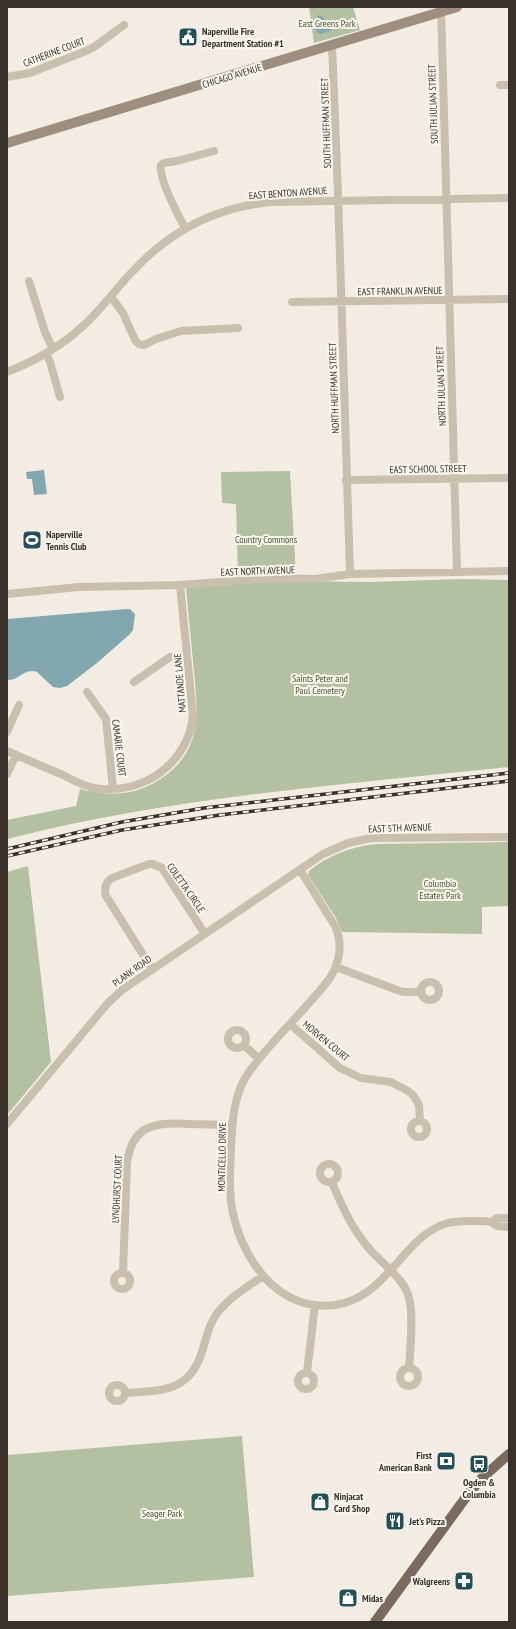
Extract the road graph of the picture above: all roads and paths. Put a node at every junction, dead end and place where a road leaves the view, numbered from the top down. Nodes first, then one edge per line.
1 (457, 7) edge
2 (441, 9) edge
3 (124, 25) dead end
4 (332, 45) junction
5 (7, 78) edge
6 (500, 85) dead end
7 (509, 85) edge
8 (7, 143) edge
9 (214, 151) dead end
10 (509, 198) edge
11 (446, 200) junction
12 (339, 201) junction
13 (184, 228) junction
14 (30, 281) dead end
15 (111, 297) junction
16 (509, 299) edge
17 (449, 300) junction
18 (341, 301) junction
19 (292, 302) dead end
20 (238, 328) dead end
21 (49, 351) junction
22 (7, 372) edge
23 (60, 397) dead end
24 (509, 478) edge
25 (454, 479) junction
26 (346, 480) junction
27 (457, 571) junction
28 (509, 571) edge
29 (350, 574) junction
30 (180, 585) junction
31 (7, 594) edge
32 (188, 654) junction
33 (134, 682) dead end
34 (87, 692) dead end
35 (20, 705) dead end
36 (7, 732) edge
37 (7, 751) edge
38 (16, 755) junction
39 (7, 774) edge
40 (113, 789) junction
41 (509, 836) edge
42 (300, 870) junction
43 (205, 934) junction
44 (336, 966) junction
45 (152, 969) junction
46 (421, 992) dead end
47 (290, 1024) junction
48 (244, 1045) dead end
49 (259, 1058) junction
50 (420, 1121) dead end
51 (7, 1124) edge
52 (232, 1125) junction
53 (332, 1182) dead end
54 (509, 1218) edge
55 (492, 1222) junction
56 (509, 1227) edge
57 (390, 1271) junction
58 (123, 1273) dead end
59 (263, 1276) junction
60 (315, 1305) junction
61 (409, 1368) dead end
62 (307, 1372) dead end
63 (125, 1393) dead end
64 (509, 1454) edge
65 (375, 1622) edge

1 - 2 main road, CHICAGO AVENUE
2 - 4 main road, CHICAGO AVENUE
2 - 11 street, SOUTH JULIAN STREET
3 - 5 street, CATHERINE COURT
4 - 8 main road, CHICAGO AVENUE
4 - 12 street, SOUTH HUFFMAN STREET
6 - 7 street
9 - 13 street
10 - 11 street, EAST BENTON AVENUE
11 - 12 street, EAST BENTON AVENUE
11 - 17 street, NORTH JULIAN STREET
12 - 13 street, EAST BENTON AVENUE
12 - 18 street, NORTH HUFFMAN STREET
13 - 15 street, EAST BENTON AVENUE
14 - 21 street
15 - 20 street
15 - 21 street, EAST BENTON AVENUE
16 - 17 street, EAST FRANKLIN AVENUE
17 - 18 street, EAST FRANKLIN AVENUE
17 - 25 street, NORTH JULIAN STREET
18 - 19 street, EAST FRANKLIN AVENUE
18 - 26 street, NORTH HUFFMAN STREET
21 - 22 street, EAST BENTON AVENUE
21 - 23 street
24 - 25 street, EAST SCHOOL STREET
25 - 26 street, EAST SCHOOL STREET
25 - 27 street, NORTH JULIAN STREET
26 - 29 street, NORTH HUFFMAN STREET
27 - 28 street, EAST NORTH AVENUE
27 - 29 street, EAST NORTH AVENUE
29 - 30 street, EAST NORTH AVENUE
30 - 31 street, EAST NORTH AVENUE
30 - 32 street, MATTANDE LANE
32 - 33 street
32 - 40 street, MATTANDE LANE
34 - 40 street, CAMARIE COURT
35 - 36 street
37 - 38 street, MATTANDE LANE
38 - 39 street
38 - 40 street, MATTANDE LANE
41 - 42 street, EAST 5TH AVENUE
42 - 43 street, PLANK ROAD
42 - 44 street, MONTICELLO DRIVE
43 - 45 street, PLANK ROAD
43 - 45 street, COLETTA CIRCLE
44 - 46 street
44 - 47 street, MONTICELLO DRIVE
45 - 51 street, PLANK ROAD
47 - 49 street, MONTICELLO DRIVE
47 - 50 street, MORVEN COURT
48 - 49 street
49 - 52 street, MONTICELLO DRIVE
52 - 58 street, LYNDHURST COURT
52 - 59 street, MONTICELLO DRIVE
53 - 57 street
54 - 55 street, MONTICELLO DRIVE
55 - 56 street, MONTICELLO DRIVE
55 - 57 street, MONTICELLO DRIVE
57 - 60 street, MONTICELLO DRIVE
57 - 61 street
59 - 60 street, MONTICELLO DRIVE
59 - 63 street
60 - 62 street
64 - 65 main road

